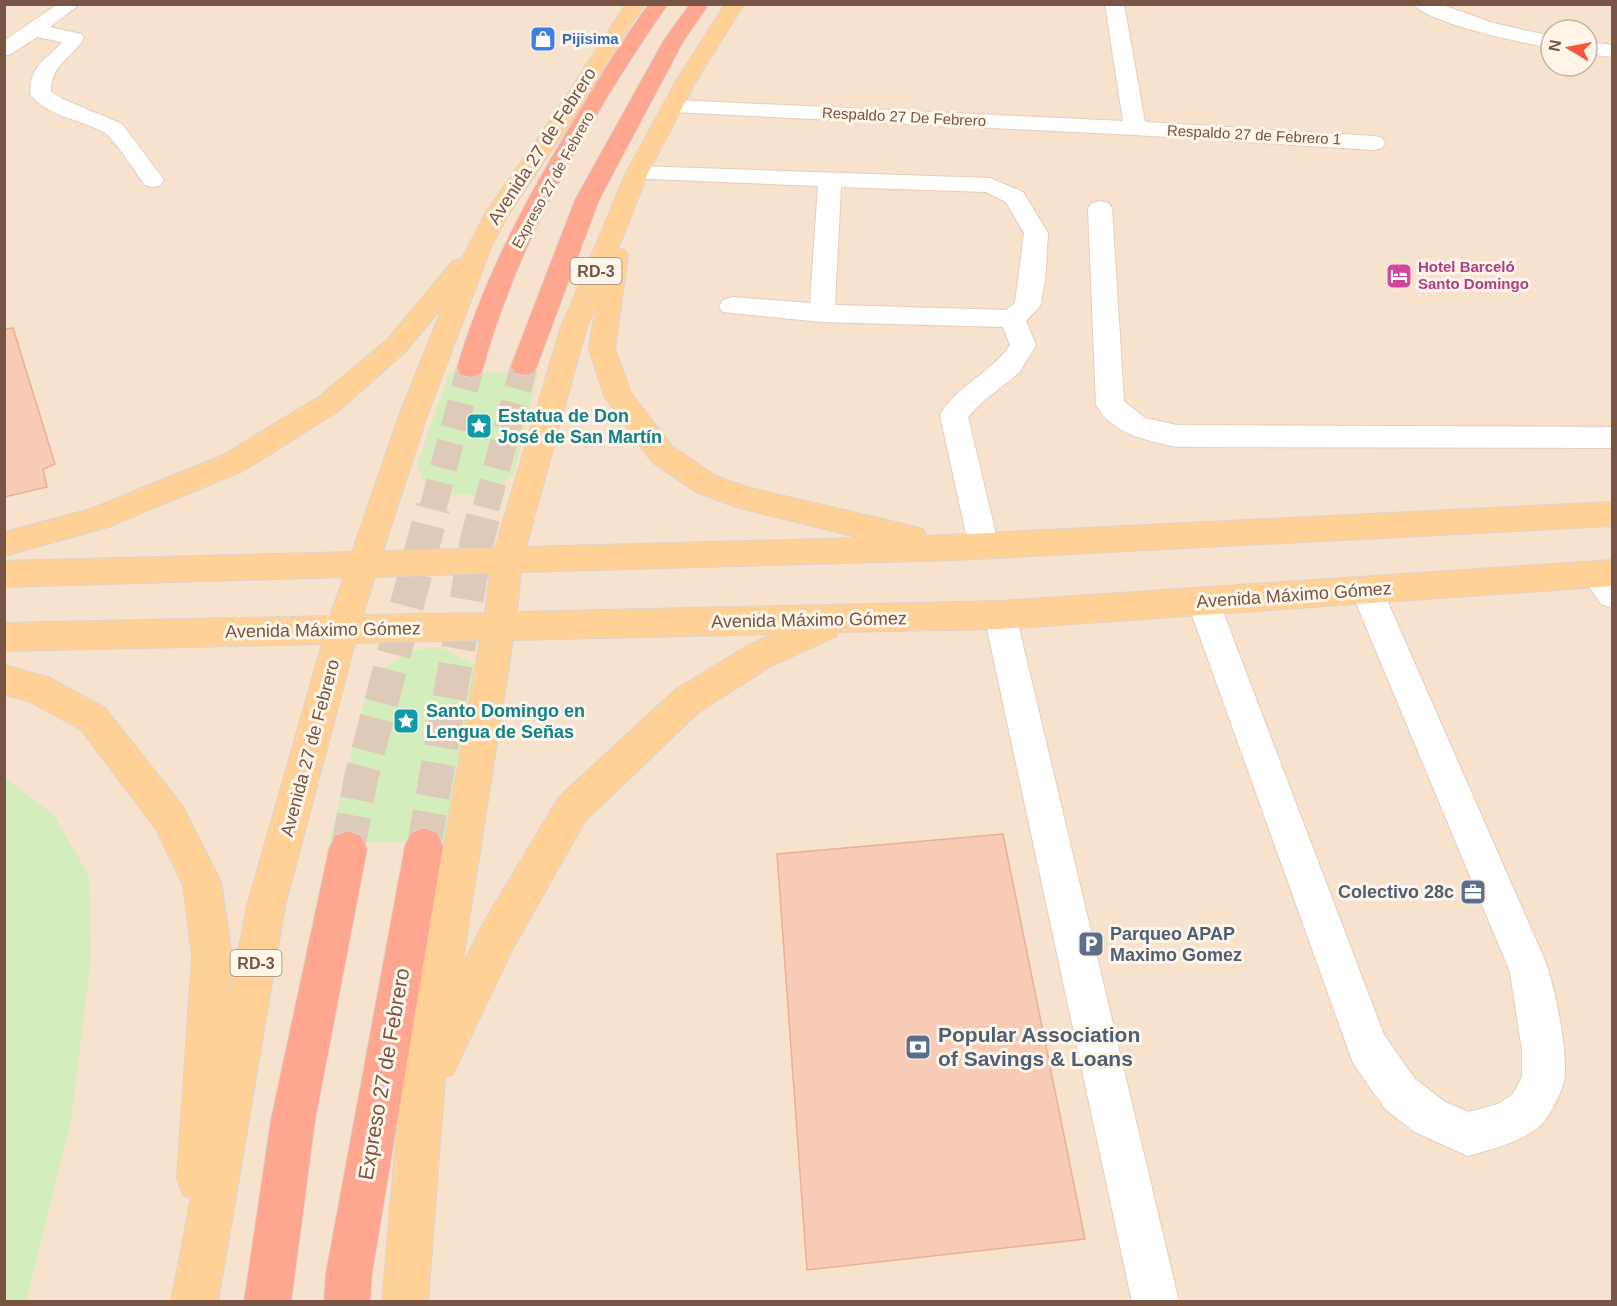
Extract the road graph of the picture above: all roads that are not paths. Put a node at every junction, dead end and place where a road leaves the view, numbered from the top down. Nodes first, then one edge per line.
1 (71, 4) edge
2 (636, 4) edge
3 (659, 4) edge
4 (700, 4) edge
5 (735, 4) edge
6 (1114, 4) edge
7 (1423, 4) edge
8 (33, 30) junction
9 (1539, 39) edge
10 (4, 50) edge
11 (674, 106) junction
12 (1135, 128) junction
13 (1374, 143) dead end
14 (637, 173) junction
15 (830, 179) junction
16 (153, 180) dead end
17 (1100, 208) dead end
18 (619, 219) junction
19 (480, 245) junction
20 (732, 306) dead end
21 (822, 313) junction
22 (1012, 318) junction
23 (524, 366) tunnel mouth
24 (470, 368) tunnel mouth
25 (1612, 438) edge
26 (1612, 514) edge
27 (4, 544) edge
28 (969, 548) junction
29 (507, 560) junction
30 (366, 562) junction
31 (4, 574) edge
32 (1607, 581) edge
33 (1367, 591) junction
34 (1203, 601) junction
35 (1000, 615) junction
36 (845, 619) junction
37 (499, 627) junction
38 (342, 629) junction
39 (4, 637) edge
40 (4, 680) edge
41 (424, 846) tunnel mouth
42 (348, 849) tunnel mouth
43 (421, 1095) junction
44 (193, 1302) edge
45 (267, 1302) edge
46 (347, 1302) edge
47 (405, 1302) edge
48 (1156, 1302) edge

1 - 8 street
2 - 19 main road, Avenida 27 de Febrero / RD-3
3 - 24 highway, Expreso 27 de Febrero
4 - 23 highway, RD-3
5 - 11 main road, RD-3
6 - 12 street
7 - 9 street
8 - 10 street
8 - 16 street
11 - 12 street, Respaldo 27 De Febrero
11 - 14 main road, RD-3
12 - 13 street, Respaldo 27 de Febrero 1
14 - 15 street
14 - 18 main road, RD-3
15 - 21 street
15 - 22 street
17 - 25 street
18 - 28 main road
18 - 29 main road, RD-3
19 - 27 main road
19 - 30 main road, Avenida 27 de Febrero / RD-3
20 - 21 street
21 - 22 street
22 - 28 street
26 - 28 main road
28 - 29 main road
29 - 30 main road
29 - 37 main road, RD-3
30 - 31 main road
30 - 38 main road, Avenida 27 de Febrero / RD-3
32 - 33 main road, Avenida Máximo Gómez
33 - 34 main road, Avenida Máximo Gómez
33 - 34 street
34 - 35 main road, Avenida Máximo Gómez
35 - 36 main road, Avenida Máximo Gómez
35 - 48 street
36 - 37 main road, Avenida Máximo Gómez
36 - 43 main road
37 - 38 main road, Avenida Máximo Gómez
37 - 43 main road, RD-3
38 - 39 main road, Avenida Máximo Gómez
38 - 44 main road, Avenida 27 de Febrero / RD-3
40 - 44 main road
41 - 46 highway, Expreso 27 de Febrero
42 - 45 highway
43 - 47 main road, RD-3

